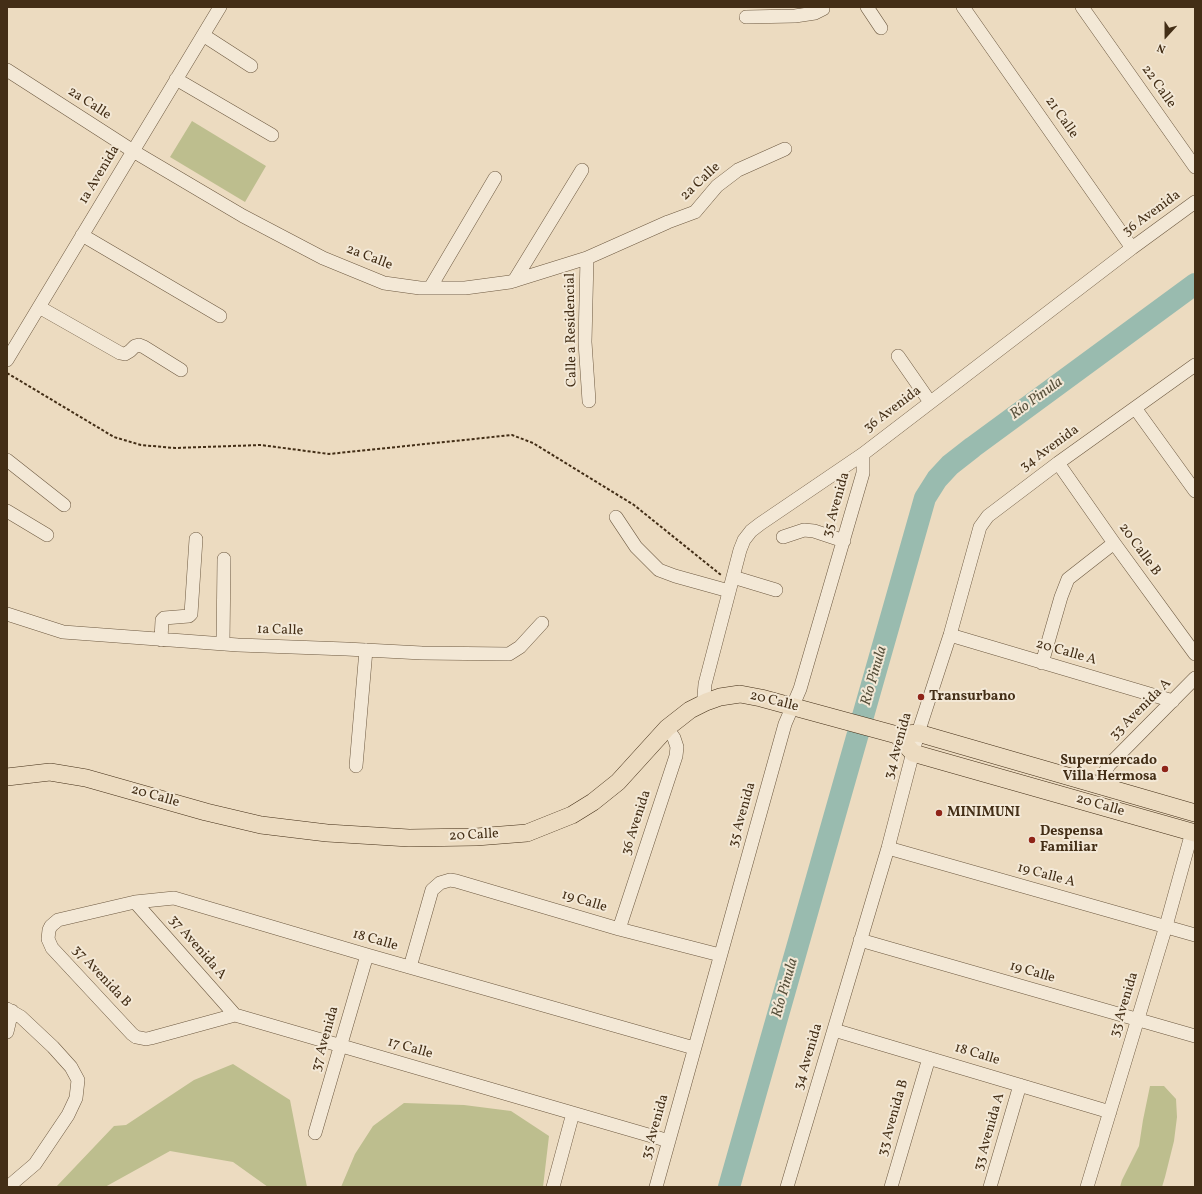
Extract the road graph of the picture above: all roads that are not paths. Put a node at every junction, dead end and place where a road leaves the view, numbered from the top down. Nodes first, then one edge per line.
1 (220, 7) edge
2 (823, 7) edge
3 (867, 7) edge
4 (963, 7) edge
5 (1082, 7) edge
6 (746, 18) dead end
7 (881, 28) dead end
8 (202, 35) junction
9 (251, 66) dead end
10 (7, 70) edge
11 (176, 79) junction
12 (272, 135) dead end
13 (785, 149) dead end
14 (133, 151) junction
15 (1195, 167) edge
16 (582, 170) dead end
17 (495, 178) dead end
18 (1195, 202) edge
19 (82, 235) junction
20 (1132, 248) junction
21 (587, 258) junction
22 (514, 281) junction
23 (430, 288) junction
24 (39, 307) junction
25 (220, 316) dead end
26 (898, 356) dead end
27 (7, 360) edge
28 (1195, 365) edge
29 (181, 370) dead end
30 (589, 401) dead end
31 (930, 402) junction
32 (1135, 408) junction
33 (863, 454) junction
34 (7, 460) edge
35 (1058, 462) junction
36 (1195, 491) edge
37 (64, 505) dead end
38 (7, 511) edge
39 (616, 517) dead end
40 (46, 536) dead end
41 (783, 537) dead end
42 (196, 539) dead end
43 (844, 541) junction
44 (1114, 543) junction
45 (224, 559) dead end
46 (731, 584) junction
47 (776, 590) dead end
48 (7, 614) edge
49 (542, 623) dead end
50 (950, 635) junction
51 (161, 640) junction
52 (223, 644) junction
53 (366, 650) junction
54 (1195, 654) edge
55 (1042, 663) junction
56 (1195, 678) edge
57 (1173, 701) junction
58 (706, 702) junction
59 (793, 707) junction
60 (667, 728) junction
61 (918, 733) junction
62 (889, 734) junction
63 (912, 753) junction
64 (356, 766) dead end
65 (7, 777) edge
66 (1100, 786) junction
67 (1195, 813) edge
68 (1194, 829) edge
69 (888, 848) junction
70 (134, 902) junction
71 (1166, 926) junction
72 (619, 929) junction
73 (49, 930) joint
74 (1195, 935) edge
75 (860, 940) junction
76 (366, 955) junction
77 (720, 955) junction
78 (410, 967) junction
79 (10, 1010) edge
80 (235, 1015) junction
81 (1137, 1019) junction
82 (834, 1030) junction
83 (7, 1032) edge
84 (1195, 1036) edge
85 (340, 1046) junction
86 (694, 1048) junction
87 (929, 1058) junction
88 (1020, 1085) junction
89 (1110, 1112) junction
90 (573, 1114) junction
91 (315, 1133) dead end
92 (668, 1141) junction
93 (789, 1182) edge
94 (8, 1187) edge
95 (553, 1187) edge
96 (656, 1187) edge
97 (799, 1187) edge
98 (891, 1187) edge
99 (990, 1187) edge
100 (1088, 1187) edge

1 - 8 street, 1a Avenida
2 - 6 street
3 - 7 street
4 - 20 street, 21 Calle
5 - 15 street, 22 Calle
8 - 9 street
8 - 11 street, 1a Avenida
10 - 14 street, 2a Calle
11 - 12 street
11 - 14 street, 1a Avenida
13 - 21 street, 2a Calle
14 - 19 street, 1a Avenida
14 - 23 street, 2a Calle
16 - 22 street
17 - 23 street
18 - 20 street, 36 Avenida
19 - 24 street, 1a Avenida
19 - 25 street
20 - 31 street, 36 Avenida
21 - 22 street, 2a Calle
21 - 30 street, Calle a Residencial
22 - 23 street, 2a Calle
24 - 27 street, 1a Avenida
24 - 29 street
26 - 31 street
28 - 32 street, 34 Avenida
31 - 33 street, 36 Avenida
32 - 35 street, 34 Avenida
32 - 36 street
33 - 43 street, 35 Avenida
33 - 46 street, 36 Avenida
34 - 37 street
35 - 44 street, 20 Calle B
35 - 50 street, 34 Avenida
38 - 40 street
39 - 46 street
41 - 43 street
42 - 51 street
43 - 59 street, 35 Avenida
44 - 54 street, 20 Calle B
44 - 55 street
45 - 52 street
46 - 47 street
46 - 58 street, 36 Avenida
48 - 51 street, 1a Calle
49 - 53 street, 1a Calle
50 - 55 street, 20 Calle A
50 - 61 street, 34 Avenida
51 - 52 street, 1a Calle
52 - 53 street, 1a Calle
53 - 64 street
55 - 57 street, 20 Calle A
56 - 57 street, 33 Avenida A
57 - 66 street, 33 Avenida A
58 - 59 main road, 20 Calle
58 - 60 main road, 20 Calle
59 - 62 main road, 20 Calle
59 - 77 street, 35 Avenida
60 - 65 main road, 20 Calle
60 - 72 street, 36 Avenida
61 - 62 main road, 20 Calle
61 - 63 street, 34 Avenida
61 - 66 main road, 20 Calle
62 - 63 main road
63 - 68 main road, 20 Calle
63 - 69 street, 34 Avenida
66 - 67 main road, 20 Calle
68 - 71 street, 33 Avenida
69 - 71 street, 19 Calle A
69 - 75 street, 34 Avenida
70 - 73 street, 18 Calle
70 - 76 street, 18 Calle
70 - 80 street, 37 Avenida A
71 - 74 street, 19 Calle A
71 - 81 street, 33 Avenida
72 - 77 street, 19 Calle
72 - 78 street, 19 Calle
73 - 80 street, 37 Avenida B
75 - 81 street, 19 Calle
75 - 82 street, 34 Avenida
76 - 78 street, 18 Calle
76 - 85 street, 37 Avenida
77 - 86 street, 35 Avenida
78 - 86 street, 18 Calle
79 - 83 street
79 - 94 street
80 - 85 street, 17 Calle
81 - 84 street, 19 Calle
81 - 89 street, 33 Avenida
82 - 87 street, 18 Calle
82 - 93 street, 34 Avenida
85 - 90 street, 17 Calle
85 - 91 street, 37 Avenida
86 - 92 street, 35 Avenida
87 - 88 street, 18 Calle
87 - 98 street, 33 Avenida B
88 - 89 street, 18 Calle
88 - 99 street, 33 Avenida A
89 - 100 street, 33 Avenida
90 - 92 street, 17 Calle
90 - 95 street
92 - 96 street, 35 Avenida
93 - 97 street

